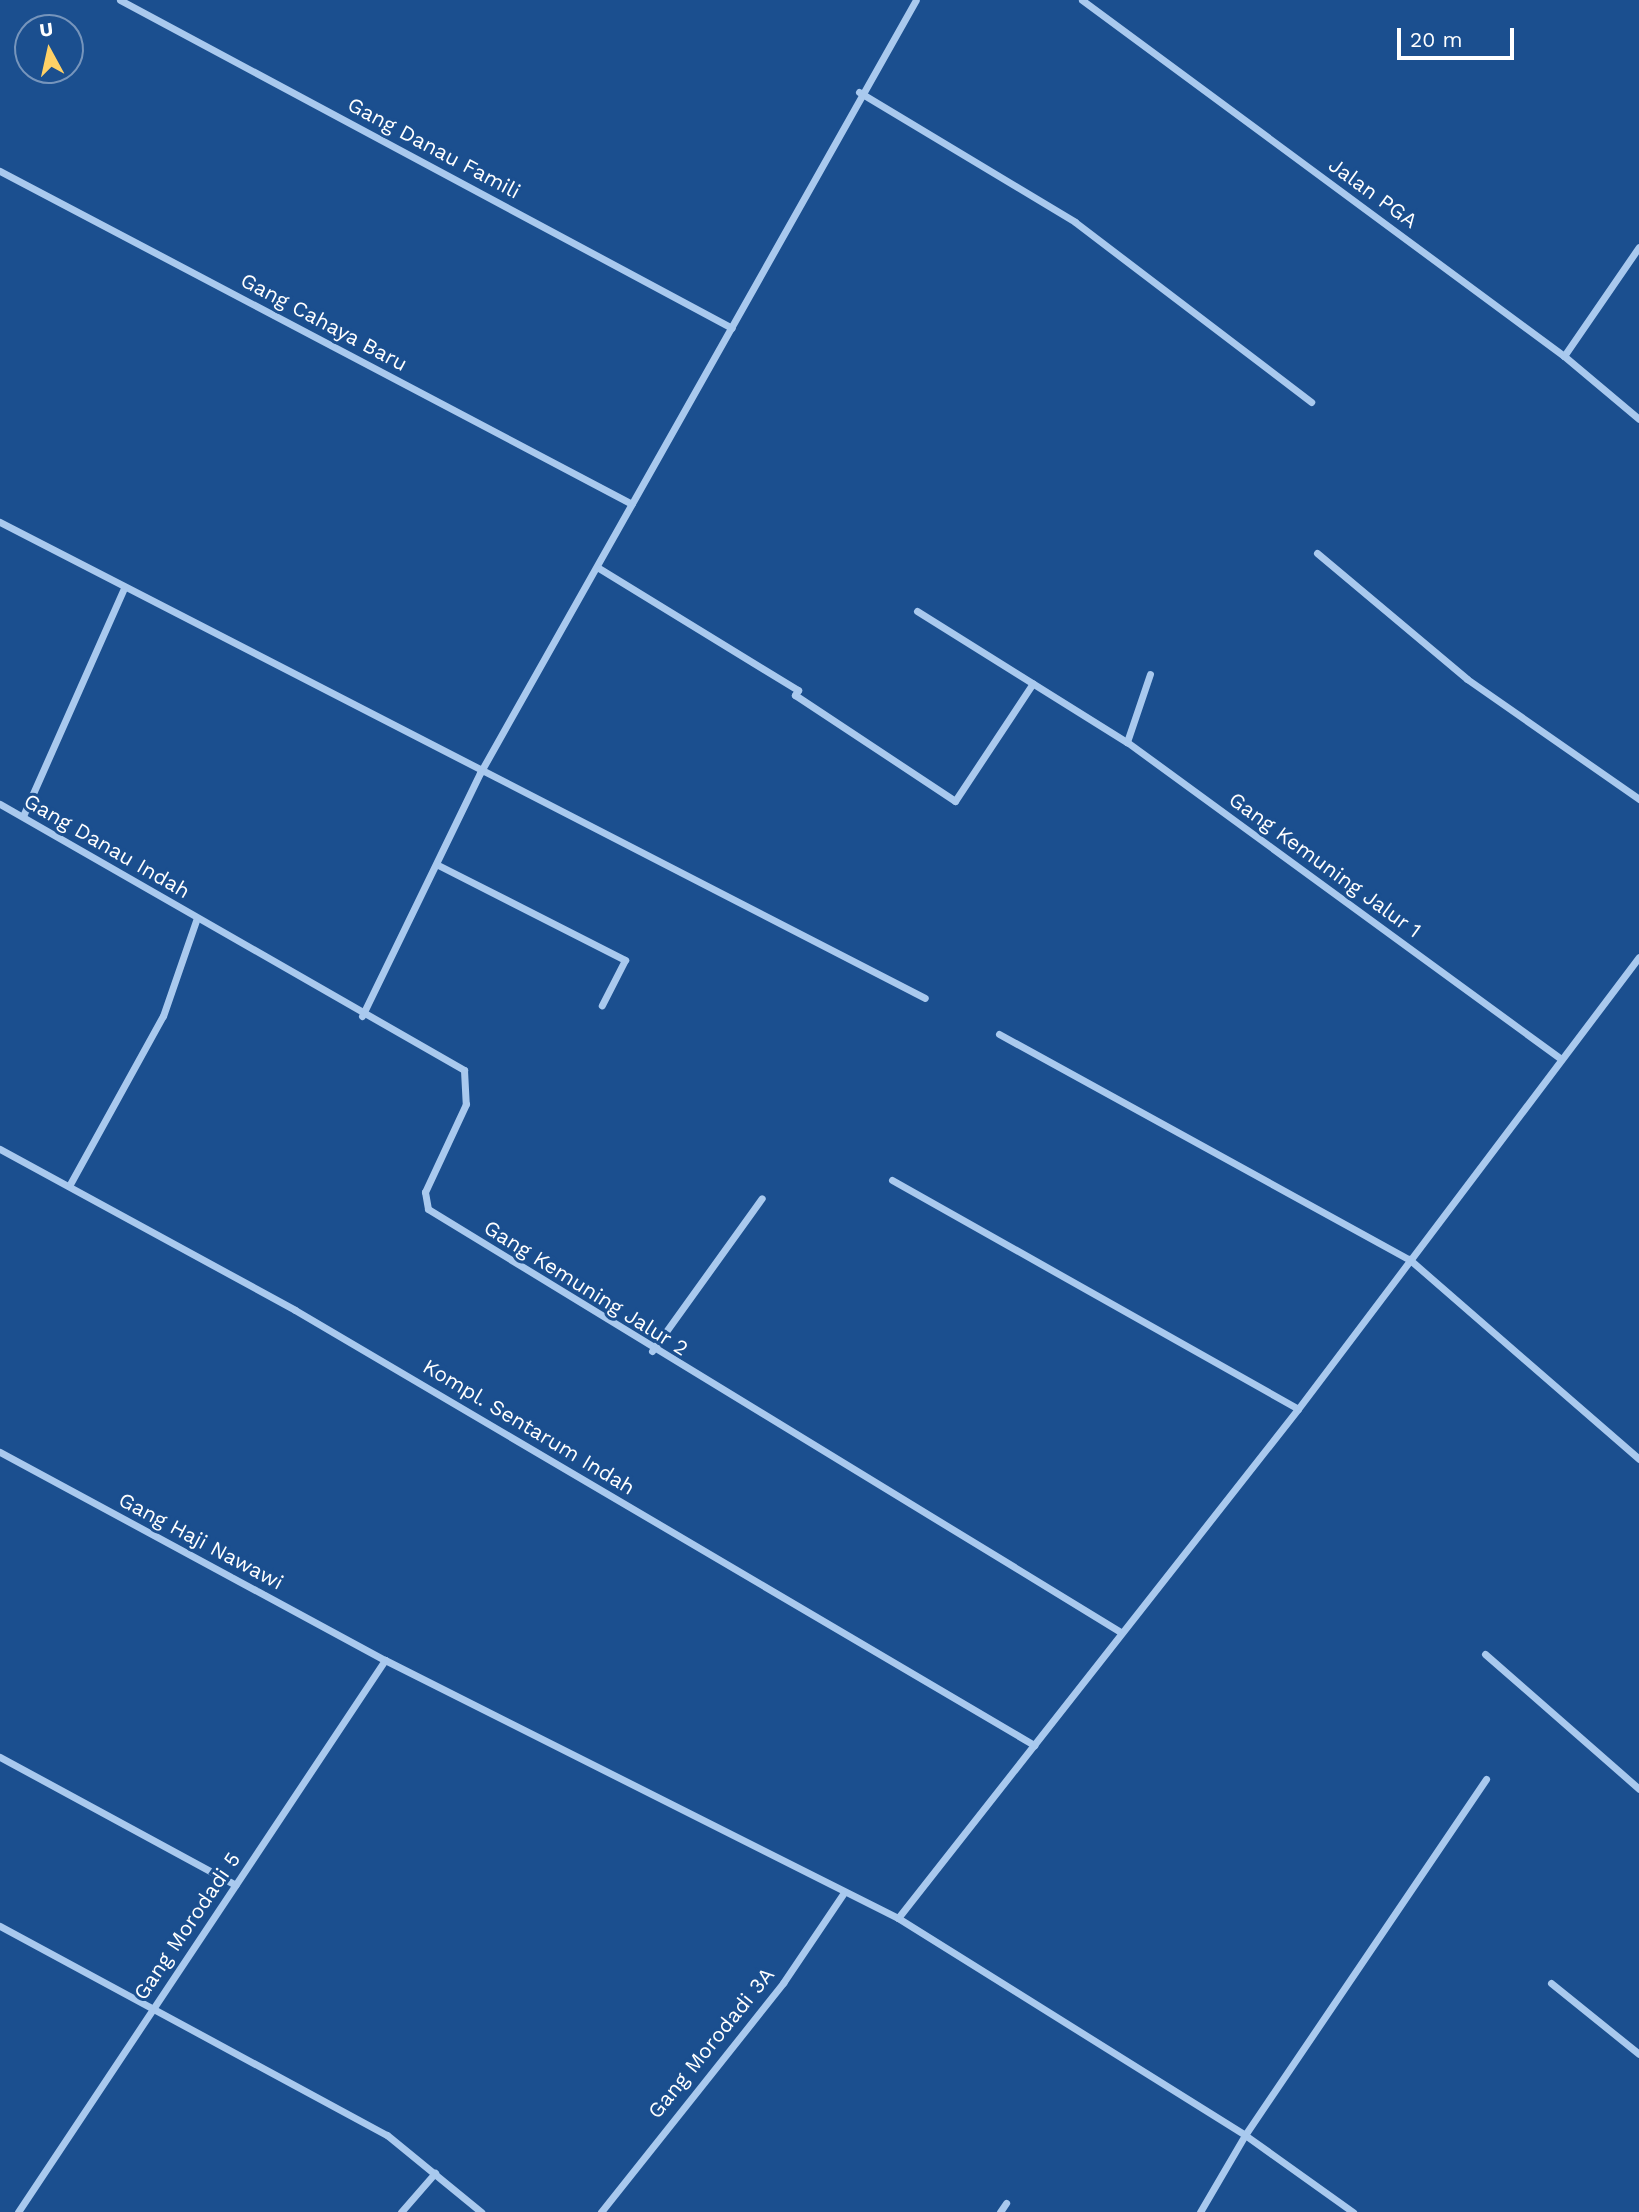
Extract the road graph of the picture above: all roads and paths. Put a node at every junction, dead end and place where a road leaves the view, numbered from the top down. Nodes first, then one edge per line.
1 (120, 0) edge
2 (916, 0) edge
3 (1082, 0) edge
4 (859, 92) junction
5 (0, 171) edge
6 (1639, 247) edge
7 (732, 328) junction
8 (1564, 356) junction
9 (1311, 402) dead end
10 (1639, 419) edge
11 (632, 504) junction
12 (0, 522) edge
13 (1317, 553) dead end
14 (597, 567) junction
15 (124, 588) junction
16 (917, 611) dead end
17 (1150, 674) dead end
18 (1033, 683) junction
19 (1127, 742) junction
20 (480, 774) junction
21 (1639, 799) edge
22 (0, 804) edge
23 (23, 816) junction
24 (438, 864) junction
25 (197, 918) junction
26 (1639, 957) edge
27 (925, 998) dead end
28 (602, 1005) dead end
29 (362, 1016) junction
30 (999, 1034) dead end
31 (1561, 1059) junction
32 (0, 1149) edge
33 (892, 1180) dead end
34 (69, 1186) junction
35 (762, 1198) dead end
36 (1409, 1259) junction
37 (652, 1352) junction
38 (1298, 1409) junction
39 (0, 1452) edge
40 (1639, 1459) edge
41 (1119, 1631) junction
42 (1485, 1654) dead end
43 (385, 1660) junction
44 (1034, 1745) junction
45 (0, 1757) edge
46 (1486, 1779) dead end
47 (1639, 1789) edge
48 (236, 1885) junction
49 (843, 1894) junction
50 (898, 1919) junction
51 (0, 1927) edge
52 (1551, 1983) dead end
53 (152, 2008) junction
54 (1639, 2054) edge
55 (1245, 2135) junction
56 (435, 2173) junction
57 (1006, 2203) dead end
58 (18, 2212) edge
59 (401, 2212) edge
60 (481, 2212) edge
61 (601, 2212) edge
62 (1000, 2212) edge
63 (1200, 2212) edge
64 (1353, 2212) edge

1 - 7 street, Gang Danau Famili
2 - 4 street
3 - 8 street, Jalan PGA
4 - 7 street
4 - 9 street
5 - 11 street, Gang Cahaya Baru
6 - 8 street
7 - 11 street
8 - 10 street, Jalan PGA
11 - 14 street
12 - 15 street
13 - 21 street
14 - 18 street
14 - 20 street
15 - 20 street
15 - 23 street
16 - 18 street, Gang Kemuning Jalur 1
17 - 19 street
18 - 19 street, Gang Kemuning Jalur 1
19 - 31 street, Gang Kemuning Jalur 1
20 - 24 street
20 - 27 street
22 - 23 street, Gang Danau Indah
23 - 25 street, Gang Danau Indah
24 - 28 street
24 - 29 street
25 - 29 street, Gang Kemuning Jalur 2
25 - 34 street
26 - 31 street
29 - 37 street, Gang Kemuning Jalur 2
30 - 36 street
31 - 36 street
32 - 34 street, Kompl. Sentarum Indah
33 - 38 street
34 - 44 street, Kompl. Sentarum Indah
35 - 37 street
36 - 38 street
36 - 40 street
37 - 41 street, Gang Kemuning Jalur 2
38 - 41 street
39 - 43 street, Gang Haji Nawawi
41 - 44 street
42 - 47 street
43 - 48 street, Gang Morodadi 5
43 - 49 street, Gang Haji Nawawi
44 - 50 street
45 - 48 street
46 - 55 street
48 - 53 street, Gang Morodadi 5
49 - 50 street, Gang Haji Nawawi
49 - 61 street, Gang Morodadi 3A
50 - 55 street, Gang Haji Nawawi
51 - 53 street
52 - 54 street
53 - 56 street
53 - 58 street, Gang Morodadi 5
55 - 63 street
55 - 64 street, Gang Haji Nawawi
56 - 59 street
56 - 60 street
57 - 62 street

